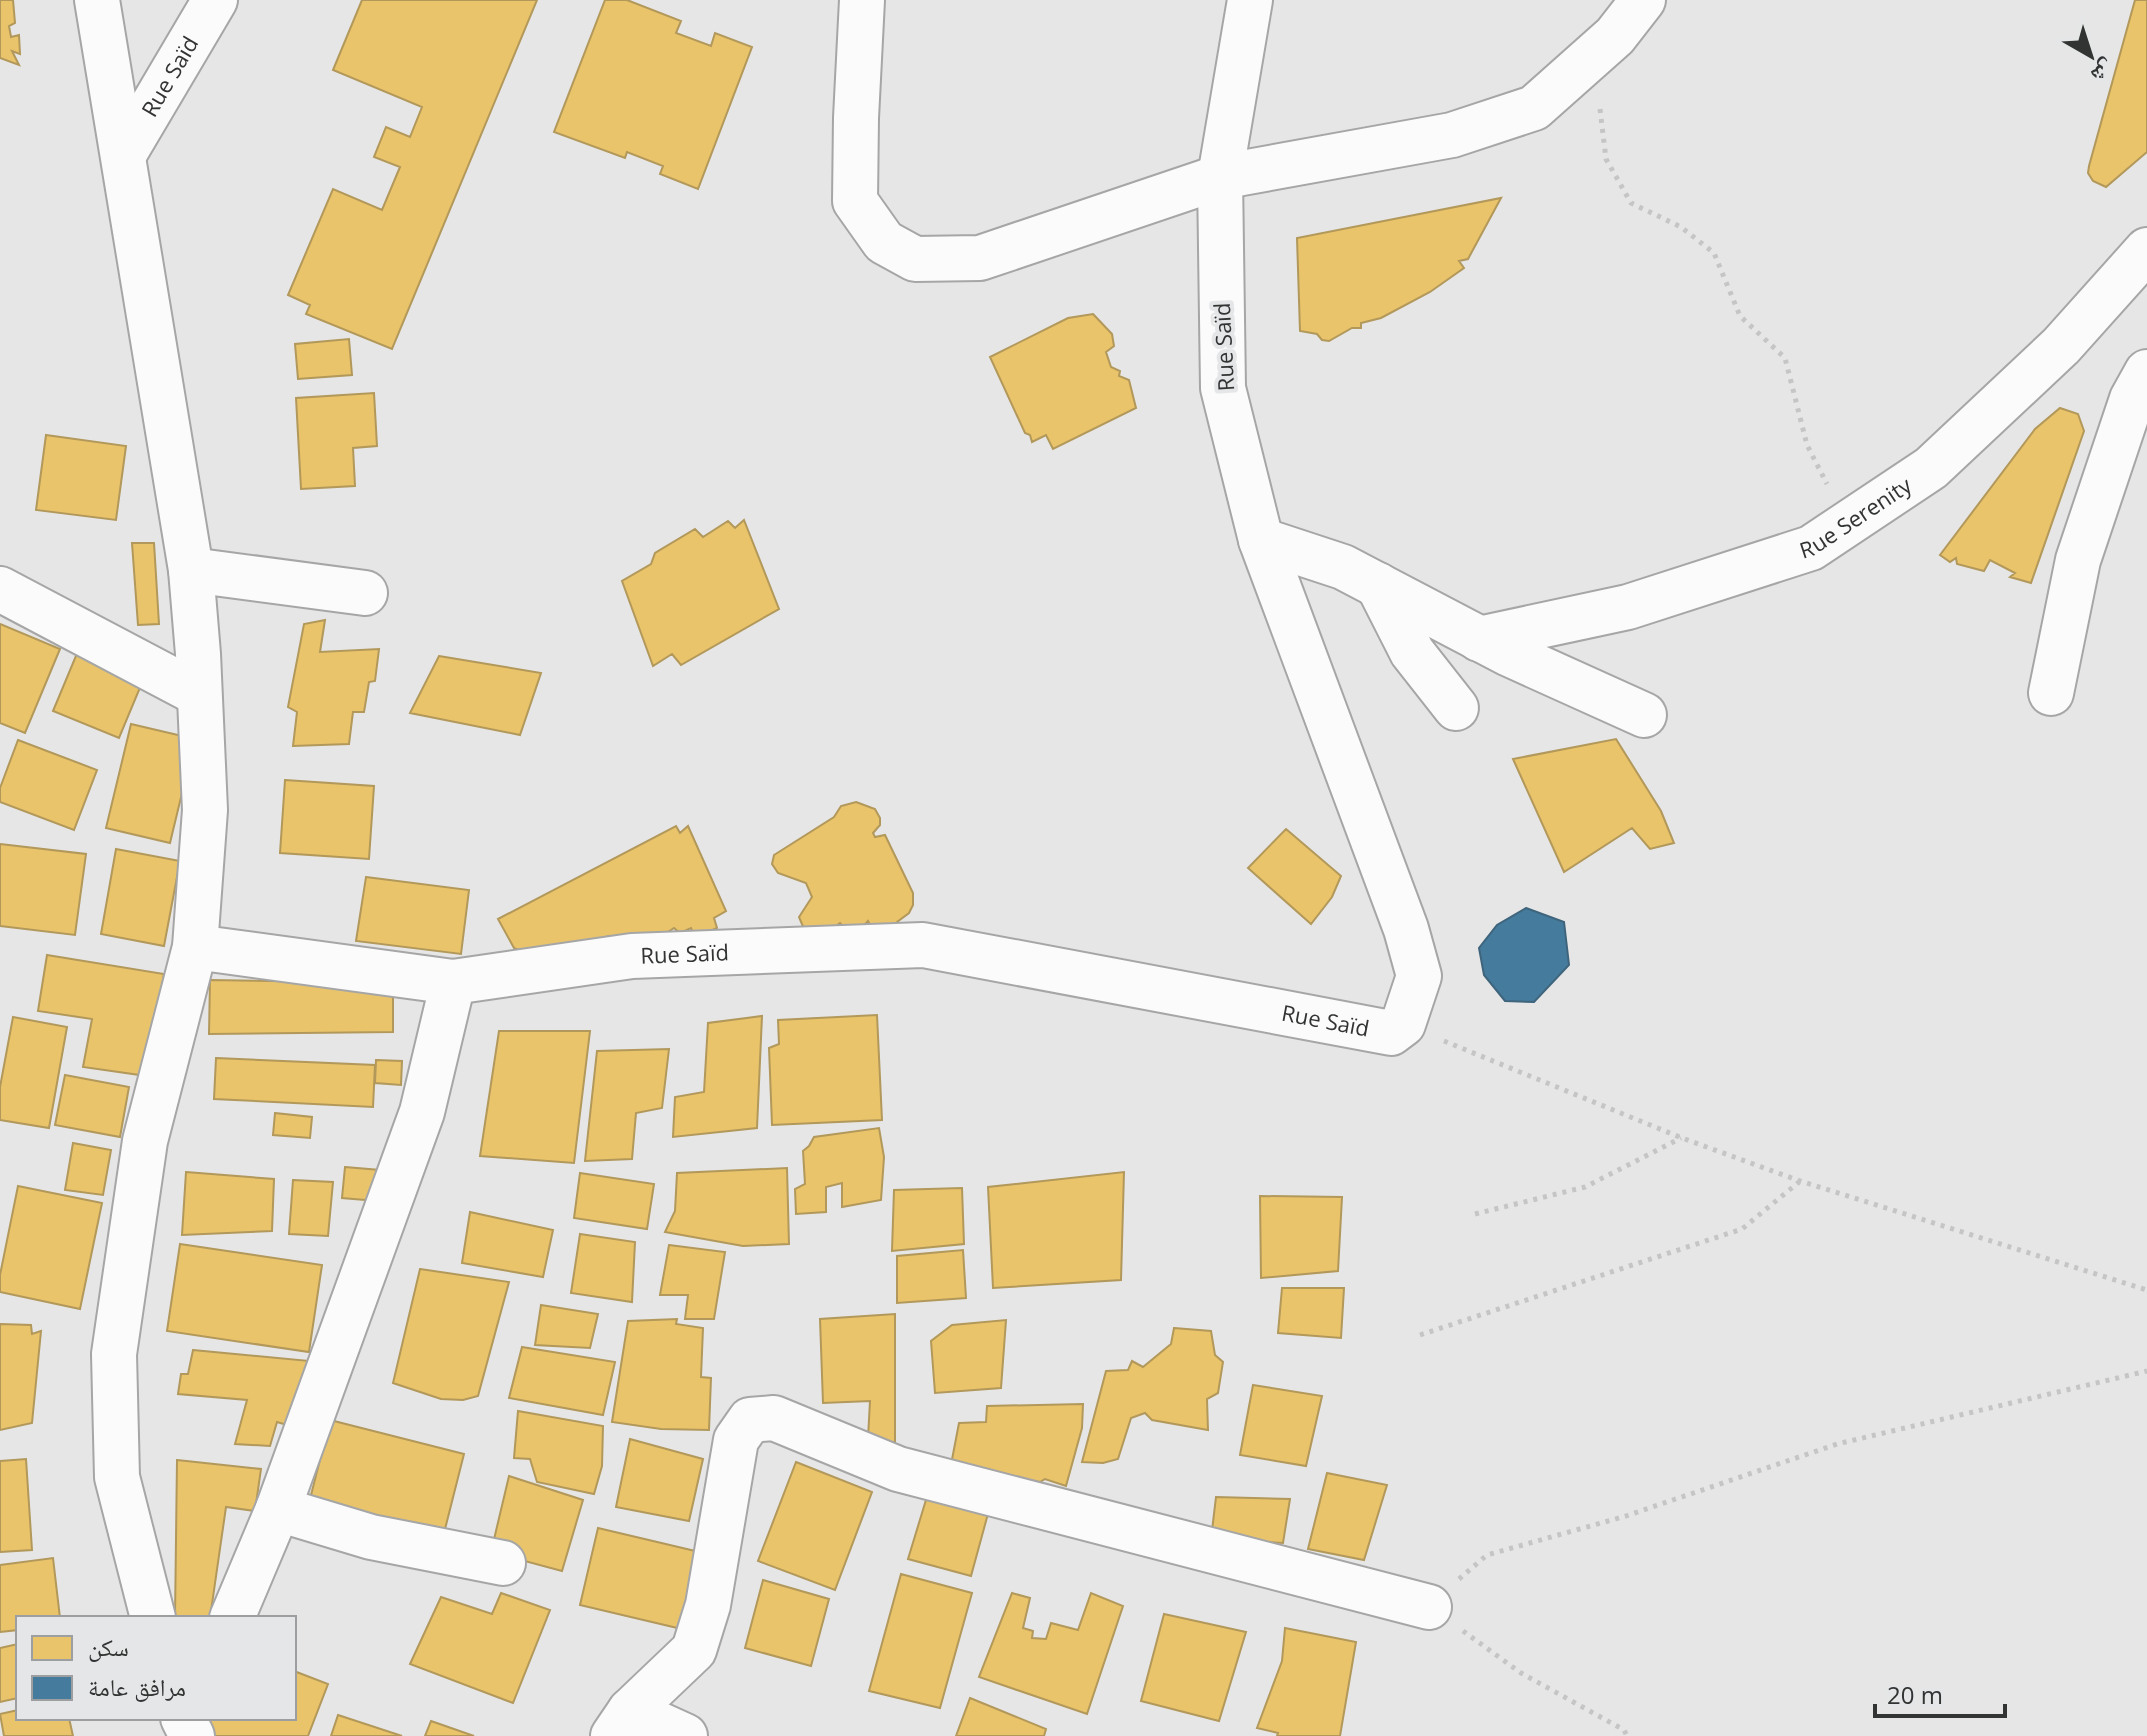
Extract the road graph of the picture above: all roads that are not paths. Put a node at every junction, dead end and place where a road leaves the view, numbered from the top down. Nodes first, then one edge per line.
1 (97, 0) edge
2 (215, 0) edge
3 (862, 0) edge
4 (1250, 0) edge
5 (1643, 0) edge
6 (124, 154) junction
7 (1220, 177) junction
8 (2147, 250) edge
9 (2147, 372) edge
10 (1261, 540) junction
11 (191, 570) junction
12 (1378, 585) junction
13 (0, 589) edge
14 (365, 593) dead end
15 (1479, 639) junction
16 (2051, 693) dead end
17 (199, 694) junction
18 (1456, 708) dead end
19 (1644, 715) dead end
20 (195, 947) junction
21 (453, 982) junction
22 (278, 1509) junction
23 (503, 1563) dead end
24 (1429, 1607) road end
25 (152, 1616) edge
26 (233, 1616) edge
27 (622, 1724) edge
28 (685, 1736) edge

1 - 6 street
2 - 6 street, Rue Saïd
3 - 7 street
4 - 7 street, Rue Saïd
5 - 7 street
6 - 11 street
7 - 10 street, Rue Saïd
8 - 15 street, Rue Serenity
9 - 16 street
10 - 12 street
10 - 21 street, Rue Saïd
11 - 14 street
11 - 17 street
12 - 15 street
12 - 18 street
13 - 17 street
15 - 19 street
17 - 20 street
20 - 21 street, Rue Saïd
20 - 25 street
21 - 22 street
22 - 23 street
22 - 26 street
24 - 27 street
27 - 28 street

